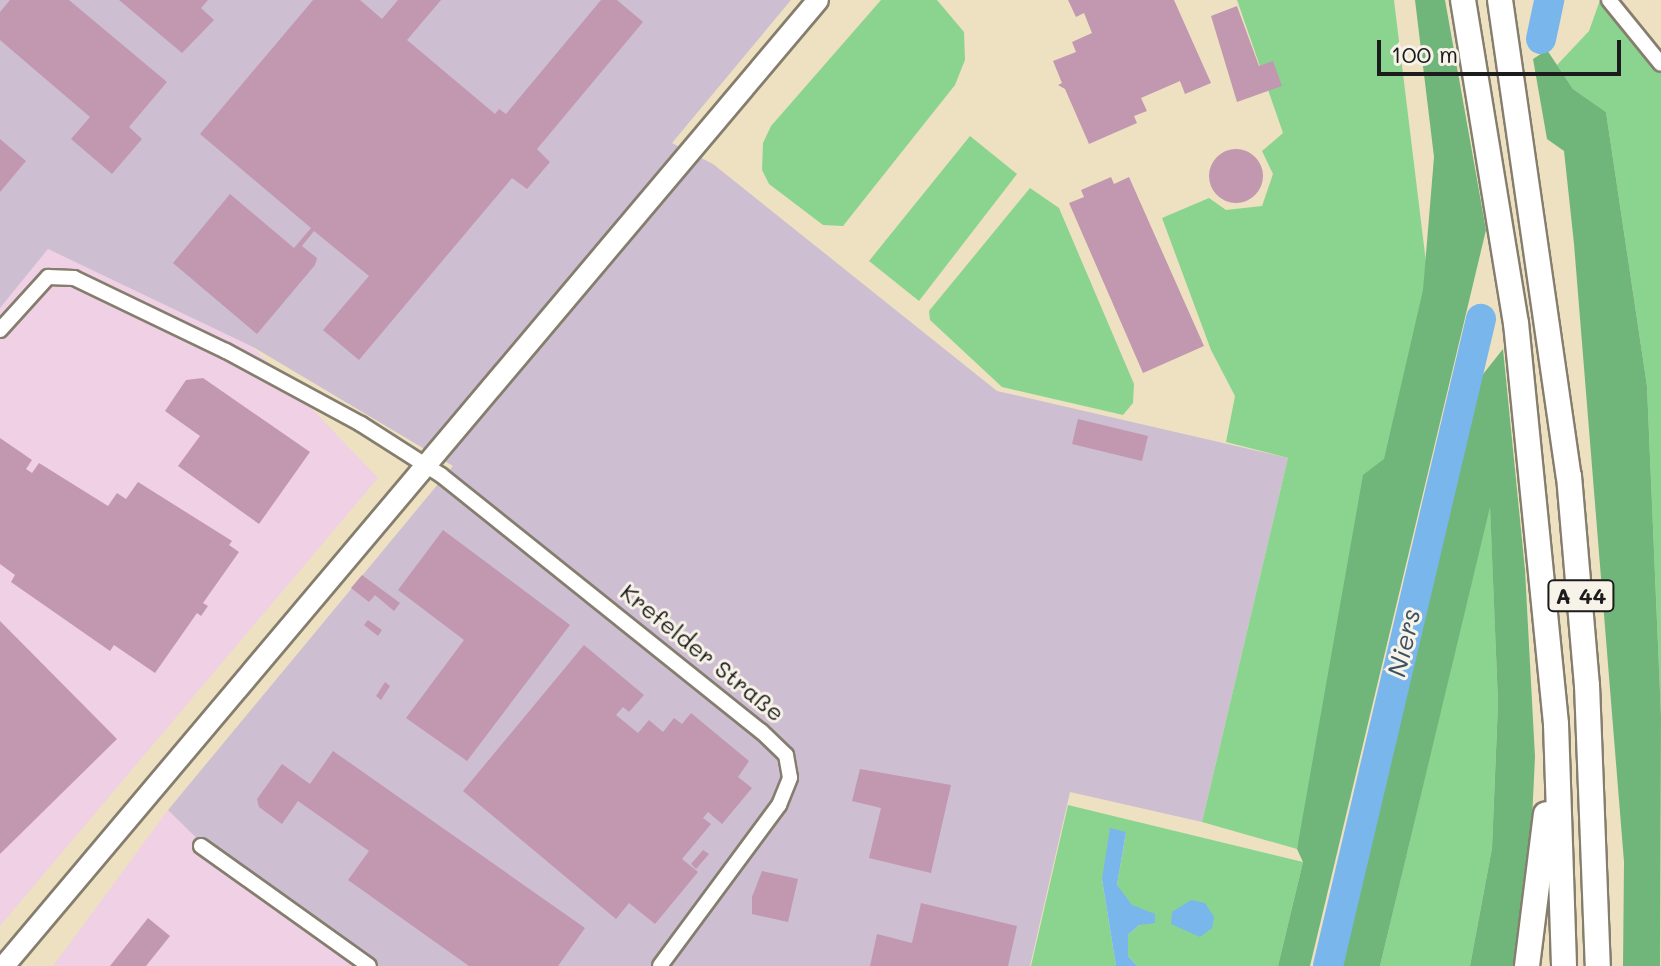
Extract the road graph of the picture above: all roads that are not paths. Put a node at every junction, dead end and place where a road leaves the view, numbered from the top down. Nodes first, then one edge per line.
1 (818, 0) edge
2 (1463, 0) edge
3 (1500, 0) edge
4 (1609, 0) edge
5 (1661, 64) edge
6 (0, 330) edge
7 (425, 464) junction
8 (1556, 724) junction
9 (201, 846) dead end
10 (4, 966) edge
11 (369, 966) edge
12 (660, 966) edge
13 (1527, 966) edge
14 (1564, 966) edge
15 (1598, 966) edge

1 - 7 street
2 - 8 highway, A 44
3 - 15 highway, A 44
4 - 5 street
6 - 7 street, Krefelder Straße
7 - 10 street
7 - 12 street, Krefelder Straße
8 - 13 highway
8 - 14 highway, A 44
9 - 11 street

